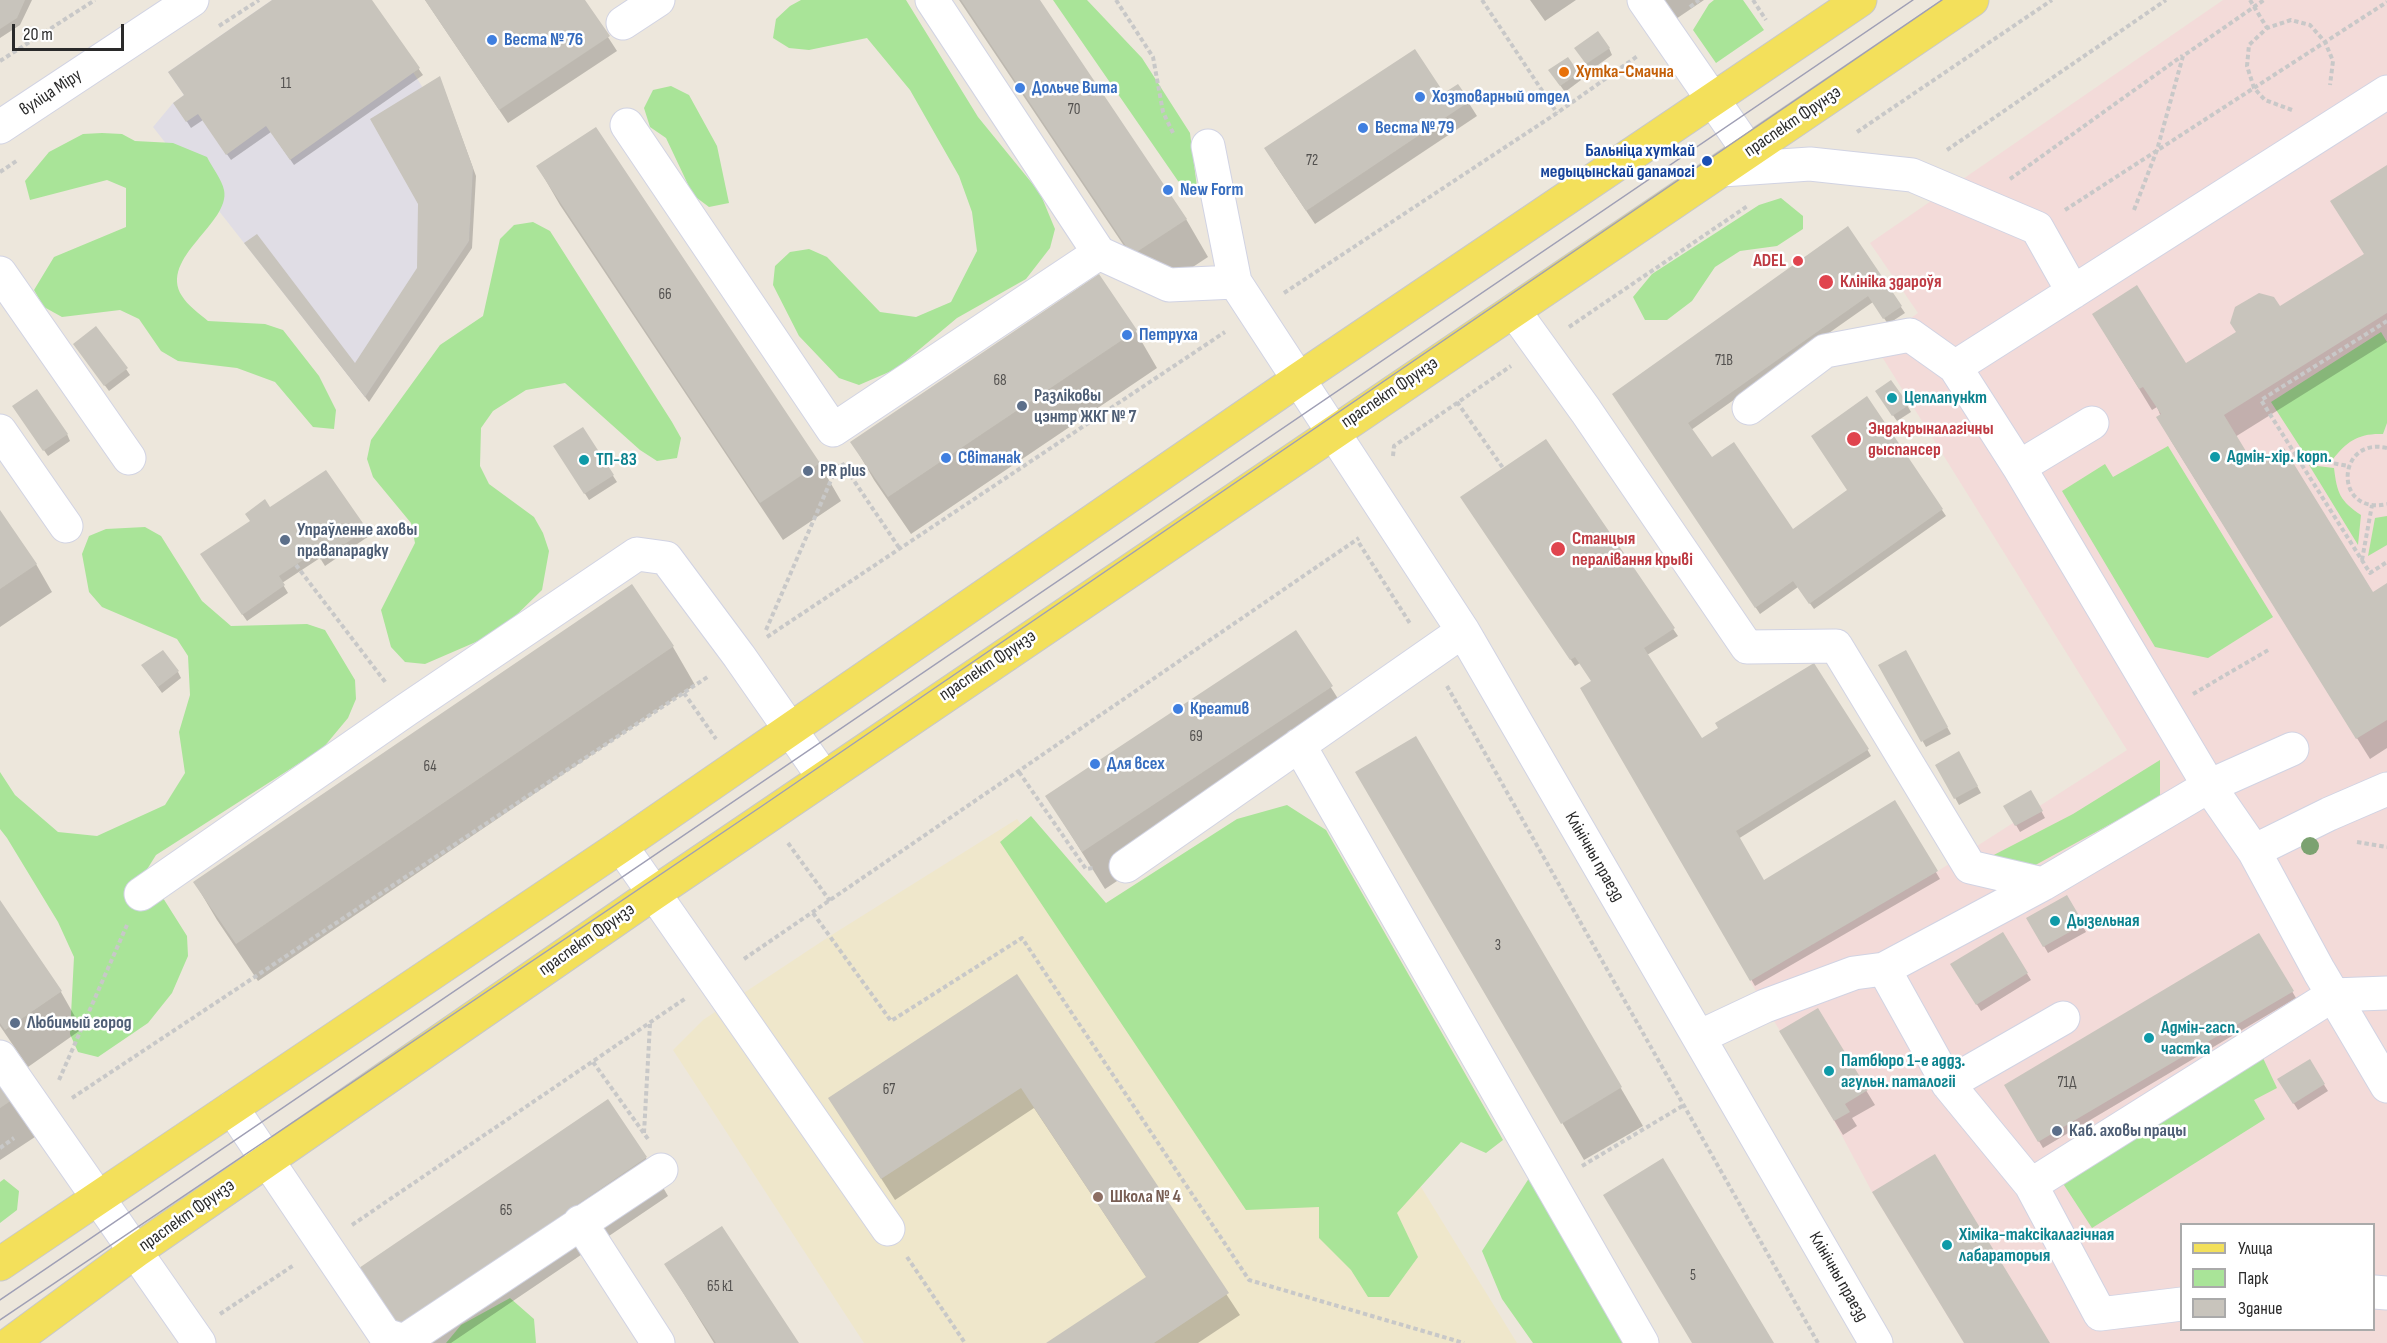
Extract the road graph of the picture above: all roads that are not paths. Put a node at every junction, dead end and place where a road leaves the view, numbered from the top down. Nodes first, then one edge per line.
1 (192, 0) edge
2 (658, 0) edge
3 (932, 0) edge
4 (1644, 0) edge
5 (1860, 0) edge
6 (1972, 0) edge
7 (623, 23) dead end
8 (2387, 93) edge
9 (1713, 99) junction
10 (627, 125) dead end
11 (0, 127) edge
12 (1209, 146) dead end
13 (1749, 152) junction
14 (1722, 170) junction
15 (1100, 253) junction
16 (0, 273) edge
17 (1235, 282) junction
18 (2073, 292) junction
19 (1514, 311) junction
20 (1956, 367) junction
21 (1299, 379) junction
22 (1749, 408) dead end
23 (2092, 423) dead end
24 (0, 431) edge
25 (1333, 431) junction
26 (129, 458) dead end
27 (2019, 467) junction
28 (66, 526) dead end
29 (1463, 631) junction
30 (791, 730) junction
31 (1299, 745) junction
32 (2292, 749) dead end
33 (824, 778) junction
34 (2209, 786) junction
35 (2387, 789) edge
36 (621, 846) junction
37 (2254, 851) junction
38 (1126, 866) road end
39 (2043, 884) junction
40 (141, 894) road end
41 (653, 894) junction
42 (1884, 969) junction
43 (2387, 993) edge
44 (2333, 994) junction
45 (2063, 1018) dead end
46 (1698, 1036) junction
47 (0, 1057) edge
48 (1947, 1084) junction
49 (2387, 1086) edge
50 (232, 1108) junction
51 (268, 1160) junction
52 (661, 1170) road end
53 (2031, 1185) junction
54 (99, 1198) junction
55 (580, 1222) junction
56 (888, 1229) road end
57 (136, 1251) junction
58 (0, 1264) edge
59 (2180, 1304) edge
60 (196, 1338) edge
61 (11, 1343) edge
62 (658, 1343) edge
63 (1642, 1343) edge
64 (1876, 1343) edge

1 - 11 street, вуліца Міру
2 - 7 street
3 - 15 street
4 - 9 street
5 - 9 main road
6 - 13 main road, праспект Фрунзэ
8 - 18 street
9 - 13 street
9 - 21 main road
10 - 15 street
12 - 17 street
13 - 14 main road, праспект Фрунзэ
14 - 18 street
14 - 19 main road, праспект Фрунзэ
15 - 17 street
16 - 26 street
17 - 21 street, Клінічны праезд
18 - 20 street
19 - 25 main road, праспект Фрунзэ
19 - 39 street
20 - 22 street
20 - 27 street
21 - 25 street, Клінічны праезд
21 - 30 main road
23 - 27 street
24 - 28 street
25 - 29 street, Клінічны праезд
25 - 33 main road, праспект Фрунзэ
27 - 34 street
29 - 31 street
29 - 46 street, Клінічны праезд
30 - 33 street
30 - 36 main road
30 - 40 street
31 - 38 street
31 - 63 street
32 - 34 street
33 - 41 main road, праспект Фрунзэ
34 - 37 street
34 - 39 street
35 - 37 street
36 - 41 street
36 - 50 main road
37 - 44 street
39 - 42 street
41 - 51 main road, праспект Фрунзэ
41 - 56 street
42 - 46 street
42 - 48 street
43 - 44 street
44 - 49 street
44 - 53 street
45 - 48 street
46 - 64 street, Клінічны праезд
47 - 54 street
48 - 53 street
50 - 51 street
50 - 54 main road
51 - 55 street
51 - 57 main road, праспект Фрунзэ
52 - 55 street
53 - 59 street
54 - 57 street
54 - 58 main road
55 - 62 street
57 - 60 street
57 - 61 main road, праспект Фрунзэ

